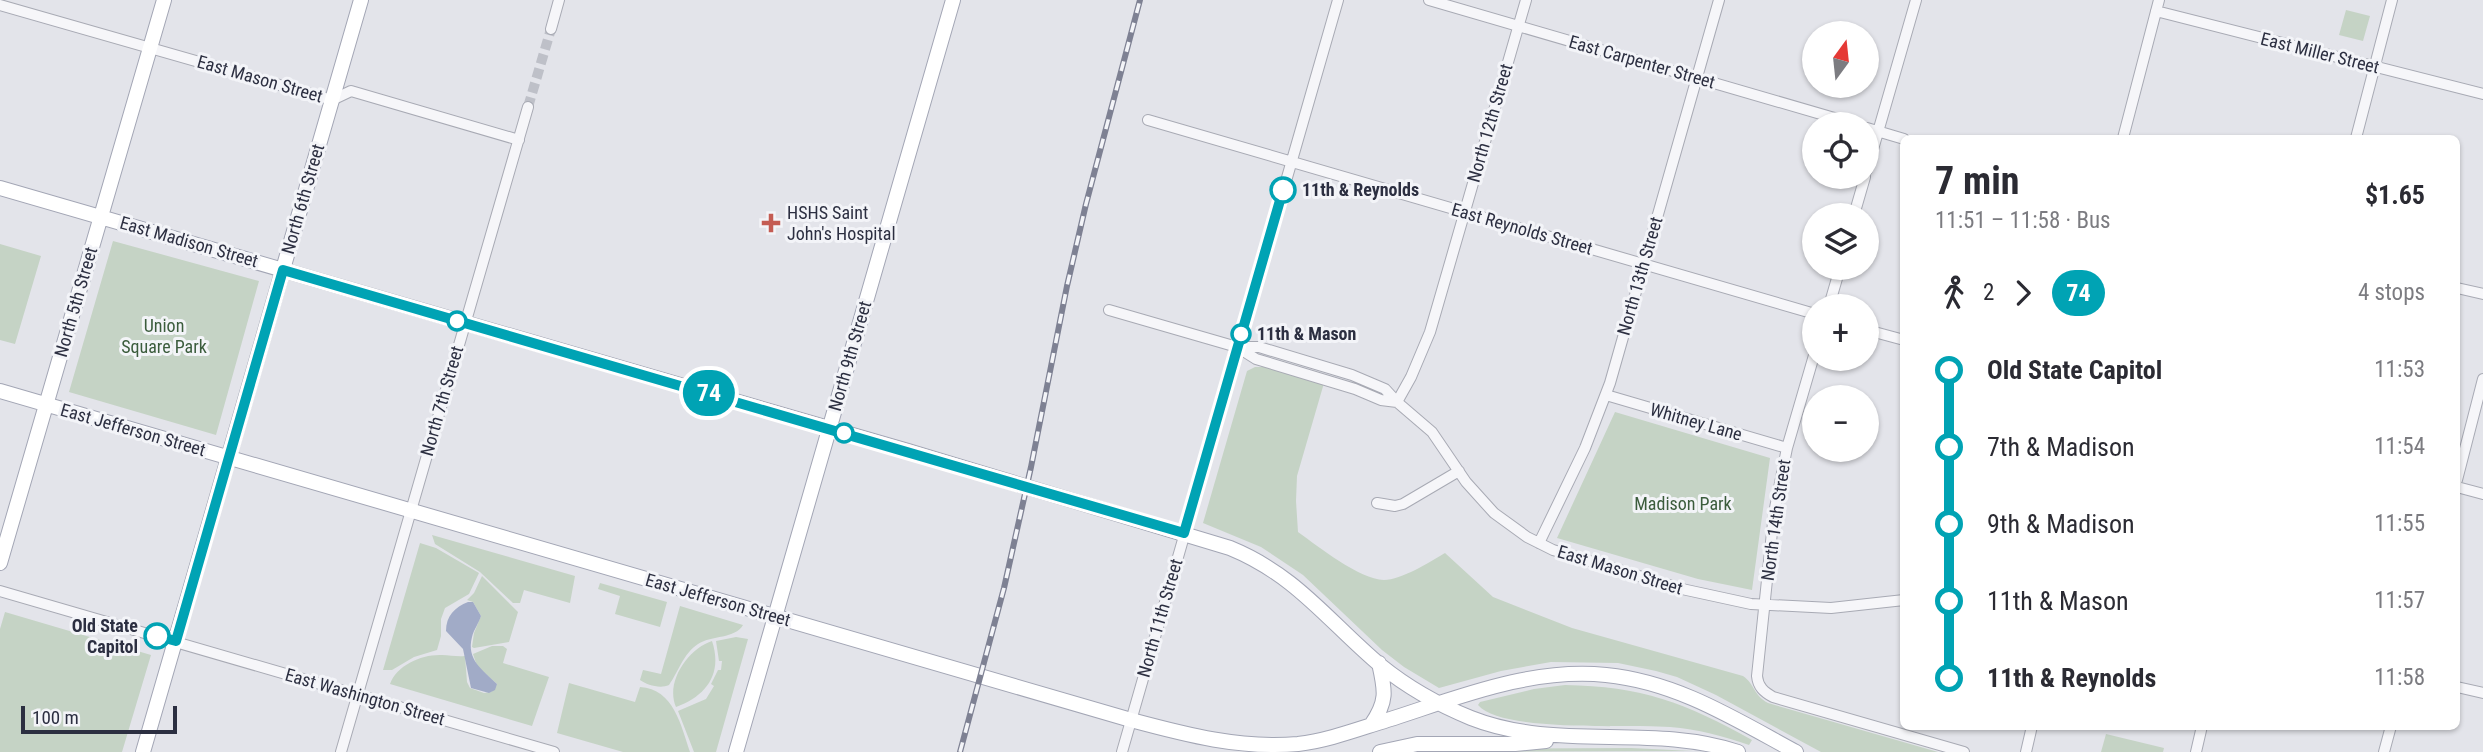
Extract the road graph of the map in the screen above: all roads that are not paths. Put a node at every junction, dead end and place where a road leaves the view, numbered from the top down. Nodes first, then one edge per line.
1 (164, 0) edge
2 (361, 0) edge
3 (559, 0) edge
4 (953, 0) edge
5 (1338, 0) edge
6 (1429, 0) edge
7 (1526, 0) edge
8 (1720, 0) edge
9 (1916, 0) edge
10 (2392, 0) edge
11 (0, 5) edge
12 (2158, 5) edge
13 (1518, 26) junction
14 (551, 29) tunnel mouth
15 (150, 47) junction
16 (2374, 66) junction
17 (1697, 78) junction
18 (2483, 94) edge
19 (332, 100) junction
20 (528, 107) tunnel mouth
21 (1814, 112) edge
22 (1879, 112) edge
23 (1148, 120) dead end
24 (1879, 132) edge
25 (2124, 135) edge
26 (2357, 135) edge
27 (1900, 138) edge
28 (519, 140) junction
29 (1291, 162) junction
30 (0, 188) edge
31 (1465, 212) junction
32 (101, 217) junction
33 (1644, 265) junction
34 (283, 270) junction
35 (2460, 289) edge
36 (2483, 295) edge
37 (1109, 310) dead end
38 (1802, 310) edge
39 (465, 323) junction
40 (1879, 333) edge
41 (1900, 339) edge
42 (1237, 347) junction
43 (1809, 371) edge
44 (2483, 379) edge
45 (0, 391) edge
46 (1606, 395) junction
47 (1397, 402) junction
48 (46, 404) junction
49 (830, 428) junction
50 (1787, 448) junction
51 (228, 458) junction
52 (2460, 468) edge
53 (1459, 471) junction
54 (2460, 488) edge
55 (2483, 494) edge
56 (1377, 503) dead end
57 (411, 511) junction
58 (1184, 533) junction
59 (1539, 543) junction
60 (0, 563) edge
61 (0, 591) edge
62 (1900, 600) edge
63 (1764, 606) junction
64 (775, 616) junction
65 (176, 641) junction
66 (1378, 663) junction
67 (2460, 688) edge
68 (2483, 693) edge
69 (357, 695) junction
70 (1440, 703) junction
71 (1131, 720) junction
72 (1371, 725) junction
73 (2031, 730) edge
74 (2201, 730) edge
75 (2390, 730) edge
76 (1605, 736) junction
77 (143, 752) edge
78 (341, 752) edge
79 (554, 752) edge
80 (736, 752) edge
81 (1122, 752) edge
82 (1380, 752) edge
83 (1738, 752) edge
84 (1796, 752) edge
85 (1964, 752) edge
86 (2026, 752) edge
87 (2196, 752) edge
88 (2384, 752) edge

1 - 15 main road, North 5th Street
2 - 19 main road, North 6th Street
3 - 14 street
4 - 49 main road, North 9th Street
5 - 29 street, North 11th Street
6 - 13 street, East Carpenter Street
7 - 13 street, North 12th Street
8 - 17 street, North 13th Street
9 - 22 street
10 - 16 street
11 - 15 street, East Mason Street
12 - 16 street, East Miller Street
12 - 25 street
13 - 17 street, East Carpenter Street
13 - 31 street, North 12th Street
15 - 19 street, East Mason Street
15 - 32 main road, North 5th Street
16 - 18 street, East Miller Street
16 - 26 street
17 - 21 street, East Carpenter Street
17 - 33 street, North 13th Street
19 - 28 street, East Mason Street
19 - 34 main road, North 6th Street
20 - 28 street, North 7th Street
23 - 29 street, East Reynolds Street
24 - 27 street
28 - 39 street, North 7th Street
29 - 31 street, East Reynolds Street
29 - 42 street, North 11th Street
30 - 32 main road, East Madison Street
31 - 33 street, East Reynolds Street
31 - 47 street, North 12th Street
32 - 34 main road, East Madison Street
32 - 48 main road, North 5th Street
33 - 38 street, East Reynolds Street
33 - 46 street, North 13th Street
34 - 39 main road, East Madison Street
34 - 51 main road, North 6th Street
35 - 36 street
37 - 42 street, East Mason Street
39 - 49 main road, East Madison Street
39 - 57 street, North 7th Street
40 - 41 street
42 - 47 street, East Mason Street
42 - 58 street, North 11th Street
43 - 50 street, North 14th Street
44 - 52 street
45 - 48 main road, East Jefferson Street
46 - 50 street, Whitney Lane
46 - 59 street, North 13th Street
47 - 53 street, East Mason Street
48 - 51 main road, East Jefferson Street
48 - 60 main road, North 5th Street
49 - 58 main road, East Madison Street
49 - 64 main road, North 9th Street
50 - 63 street, North 14th Street
51 - 57 main road, East Jefferson Street
51 - 65 main road, North 6th Street
53 - 56 street
53 - 59 street, East Mason Street
54 - 55 street
57 - 64 main road, East Jefferson Street
57 - 69 street, North 7th Street
58 - 66 main road, East Madison Street
58 - 71 street, North 11th Street
59 - 63 street, East Mason Street
61 - 65 street, East Washington Street
62 - 63 street, East Mason Street
63 - 85 street, North 14th Street
64 - 71 main road, East Jefferson Street
64 - 80 main road, North 9th Street
65 - 69 street, East Washington Street
65 - 77 main road, North 6th Street
66 - 70 main road, East Madison Street
66 - 72 main road
67 - 68 street
69 - 78 street, North 7th Street
69 - 79 street, East Washington Street
70 - 72 main road, East Jefferson Street
70 - 76 main road, East Madison Street
70 - 84 main road, East Jefferson Street
71 - 72 main road, East Jefferson Street
71 - 81 street, North 11th Street
73 - 86 street
74 - 87 street
75 - 88 street
76 - 82 main road
76 - 83 main road

